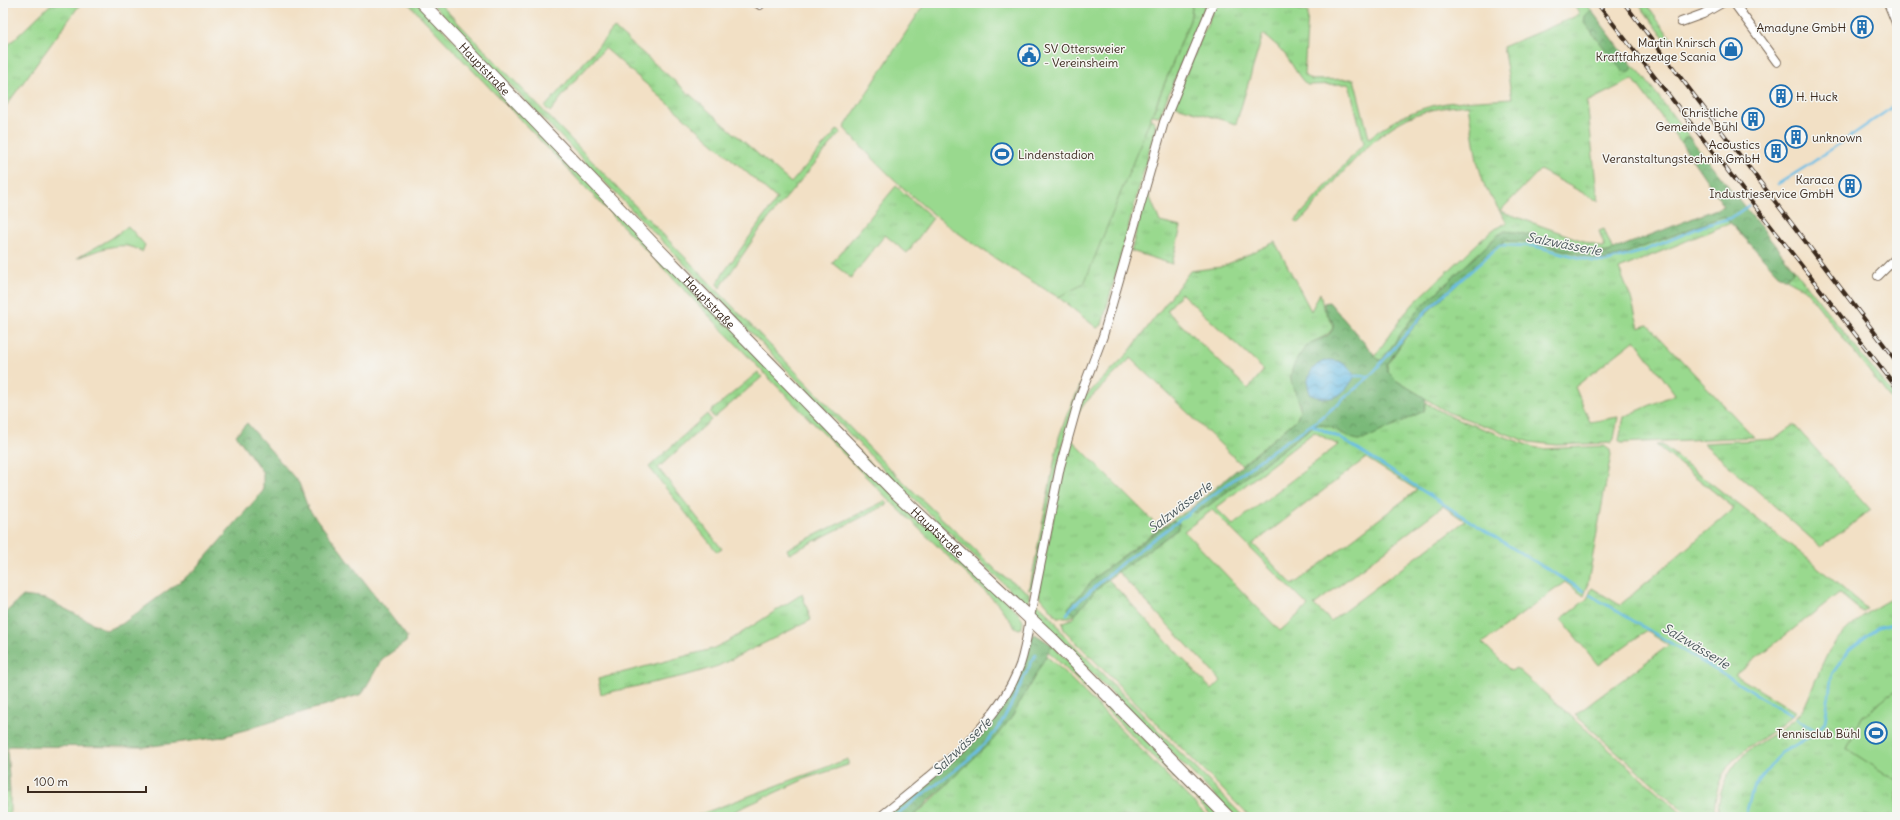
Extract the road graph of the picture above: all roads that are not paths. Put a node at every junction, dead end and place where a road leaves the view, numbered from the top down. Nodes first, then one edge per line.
1 (422, 3) edge
2 (1213, 3) edge
3 (1722, 3) edge
4 (1734, 3) edge
5 (1888, 3) edge
6 (1681, 22) dead end
7 (1897, 25) edge
8 (1777, 62) dead end
9 (1897, 257) edge
10 (1878, 276) dead end
11 (1030, 618) junction
12 (880, 817) edge
13 (1228, 817) edge

1 - 11 street, Hauptstraße
2 - 11 street
3 - 6 street
4 - 8 street
5 - 7 street
9 - 10 street
11 - 12 street
11 - 13 street, Hauptstraße

